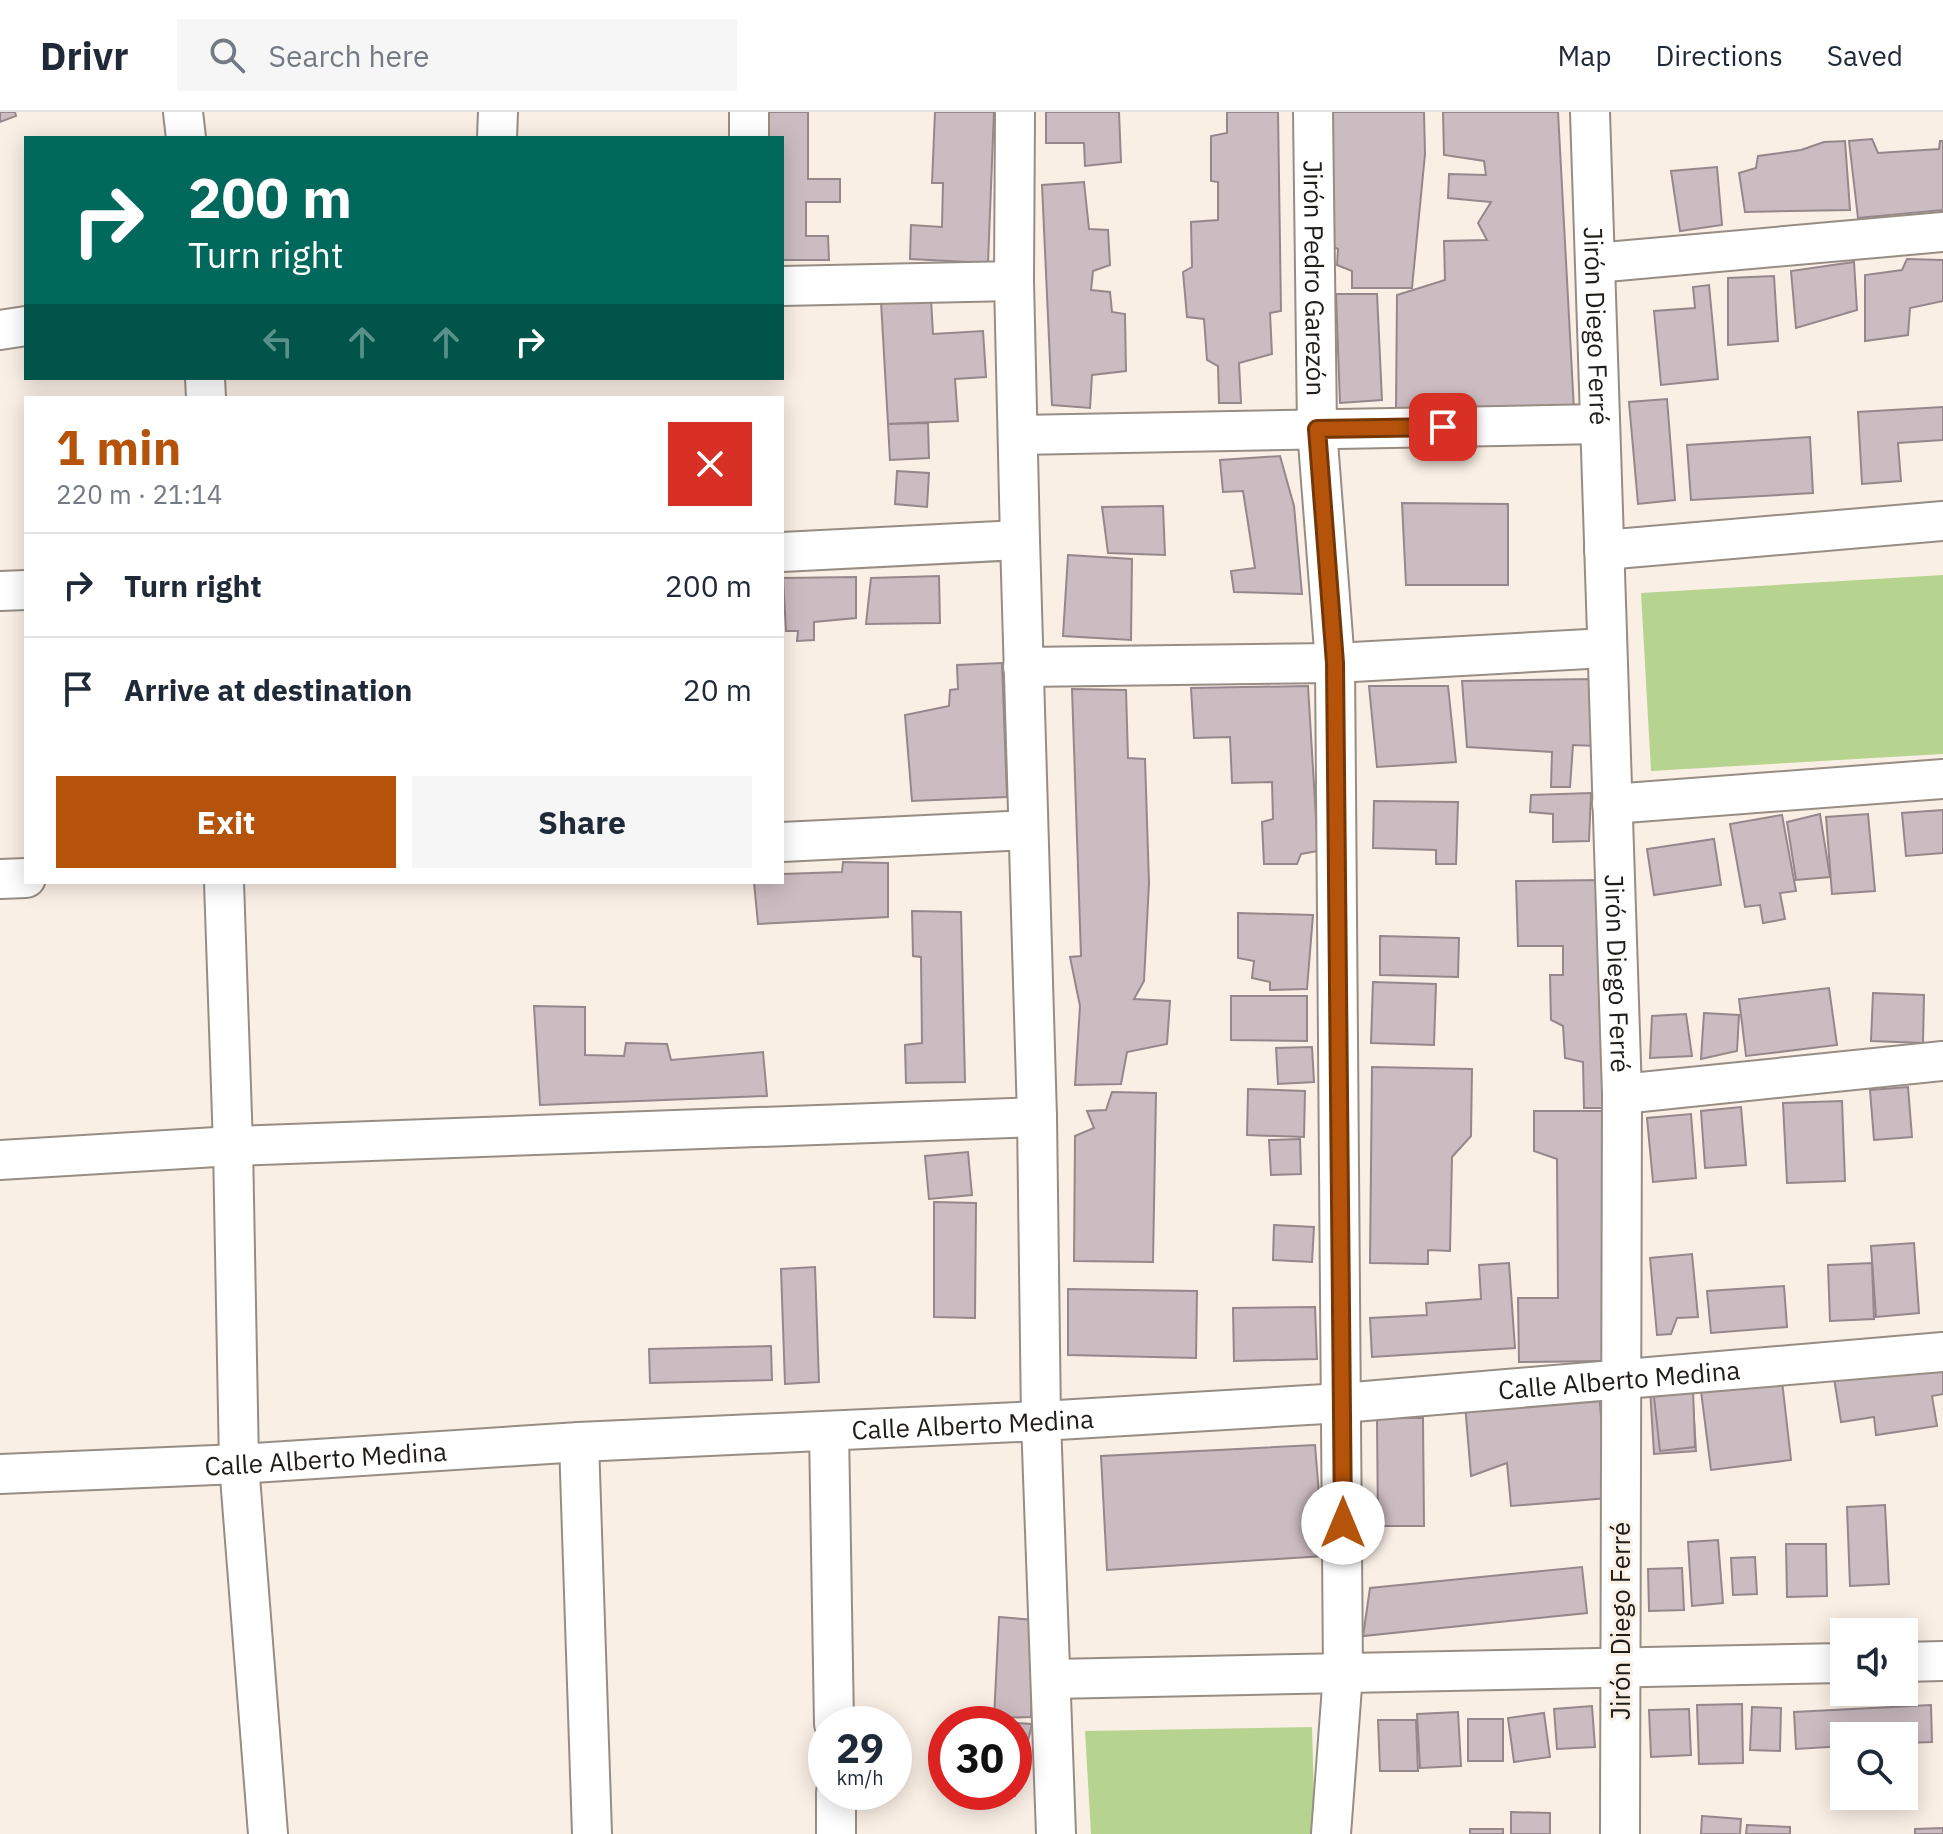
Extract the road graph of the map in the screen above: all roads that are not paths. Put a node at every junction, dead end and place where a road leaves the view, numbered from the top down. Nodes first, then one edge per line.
1 (183, 112) edge
2 (498, 112) edge
3 (749, 112) edge
4 (1015, 112) edge
5 (1313, 112) edge
6 (1590, 112) edge
7 (186, 136) edge
8 (497, 136) edge
9 (749, 136) edge
10 (1943, 232) edge
11 (1595, 263) junction
12 (1014, 281) junction
13 (784, 286) edge
14 (24, 326) edge
15 (0, 330) edge
16 (1600, 424) junction
17 (1317, 429) junction
18 (1018, 435) junction
19 (1943, 521) edge
20 (1020, 540) junction
21 (1604, 550) junction
22 (784, 552) edge
23 (24, 590) edge
24 (0, 591) edge
25 (1606, 648) junction
26 (1335, 663) junction
27 (1023, 667) junction
28 (1943, 779) edge
29 (1612, 804) junction
30 (1028, 830) junction
31 (784, 842) edge
32 (24, 878) edge
33 (0, 879) edge
34 (224, 884) edge
35 (1943, 1061) edge
36 (1622, 1094) junction
37 (1037, 1117) junction
38 (233, 1146) junction
39 (0, 1160) edge
40 (1943, 1352) edge
41 (1621, 1377) junction
42 (1342, 1403) junction
43 (1041, 1421) junction
44 (829, 1431) junction
45 (579, 1442) junction
46 (239, 1464) junction
47 (0, 1474) edge
48 (1943, 1661) edge
49 (1918, 1662) edge
50 (1830, 1663) edge
51 (1620, 1668) junction
52 (1343, 1673) junction
53 (1052, 1679) junction
54 (834, 1706) edge
55 (836, 1810) edge
56 (268, 1834) edge
57 (592, 1834) edge
58 (836, 1834) edge
59 (1056, 1834) edge
60 (1331, 1834) edge
61 (1620, 1834) edge

1 - 7 street
2 - 8 street
3 - 9 street
4 - 12 street
5 - 17 street, Jirón Pedro Garezón
6 - 11 street, Jirón Diego Ferré
10 - 11 street
11 - 16 street, Jirón Diego Ferré
12 - 13 street
12 - 18 street
14 - 15 street
16 - 17 street
16 - 21 street, Jirón Diego Ferré
17 - 18 street
17 - 26 street, Jirón Pedro Garezón
18 - 20 street
19 - 21 street
20 - 22 street
20 - 27 street
21 - 25 street, Jirón Diego Ferré
23 - 24 street
25 - 26 street
25 - 29 street, Jirón Diego Ferré
26 - 27 street
26 - 42 street, Jirón Pedro Garezón
27 - 30 street
28 - 29 street
29 - 36 street, Jirón Diego Ferré
30 - 31 street
30 - 37 street
32 - 33 street
34 - 38 street
35 - 36 street
36 - 41 street, Jirón Diego Ferré
37 - 38 street
37 - 43 street
38 - 39 street
38 - 46 street
40 - 41 street, Calle Alberto Medina
41 - 42 street, Calle Alberto Medina
41 - 51 street, Jirón Diego Ferré
42 - 43 street, Calle Alberto Medina
42 - 52 street, Jirón Pedro Garezón
43 - 44 street, Calle Alberto Medina
43 - 53 street
44 - 45 street, Calle Alberto Medina
44 - 54 street
45 - 46 street, Calle Alberto Medina
45 - 57 street
46 - 47 street, Calle Alberto Medina
46 - 56 street
48 - 49 street
50 - 51 street
51 - 52 street
51 - 61 street, Jirón Diego Ferré
52 - 53 street
52 - 60 street, Jirón Pedro Garezón
53 - 59 street
55 - 58 street

